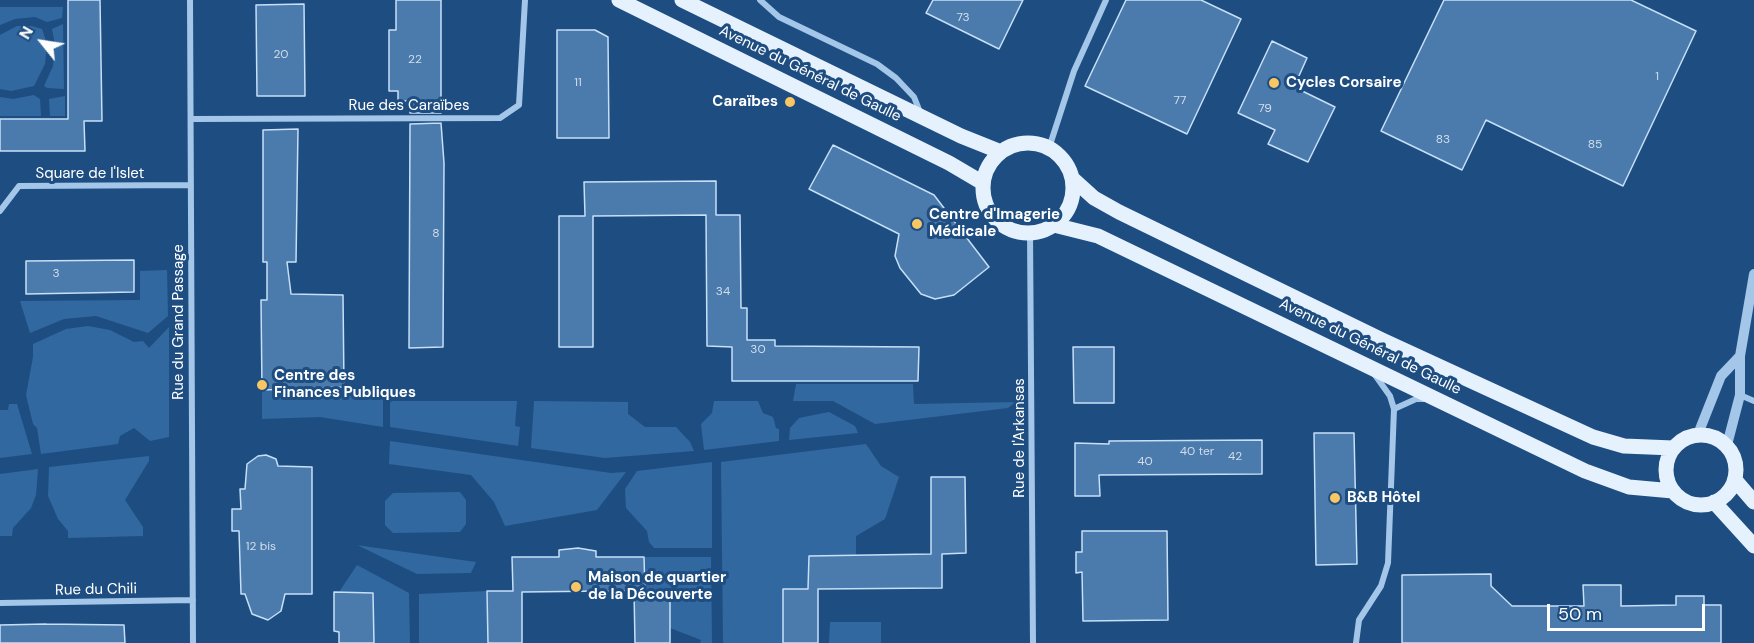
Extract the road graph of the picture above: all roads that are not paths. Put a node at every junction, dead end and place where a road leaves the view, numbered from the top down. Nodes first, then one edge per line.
1 (190, 0) edge
2 (525, 0) edge
3 (619, 0) edge
4 (682, 0) edge
5 (760, 0) edge
6 (1106, 0) edge
7 (191, 118) junction
8 (923, 118) junction
9 (1049, 148) junction
10 (1001, 152) junction
11 (1073, 179) junction
12 (983, 183) junction
13 (191, 184) junction
14 (0, 211) edge
15 (1054, 225) junction
16 (1030, 232) junction
17 (1754, 274) edge
18 (1740, 356) junction
19 (1369, 367) junction
20 (1740, 395) junction
21 (1434, 398) junction
22 (1754, 401) edge
23 (1394, 409) junction
24 (1698, 434) junction
25 (1727, 445) junction
26 (1673, 448) junction
27 (1735, 480) junction
28 (1673, 491) junction
29 (1714, 502) junction
30 (1754, 502) edge
31 (1754, 546) edge
32 (193, 600) junction
33 (0, 603) edge
34 (193, 643) edge
35 (1033, 643) edge
36 (1356, 643) edge

1 - 7 street, Rue du Grand Passage
2 - 7 street, Rue des Caraïbes
3 - 12 main road, Avenue du Général de Gaulle
4 - 8 main road, Avenue du Général de Gaulle
5 - 8 street
6 - 9 street
7 - 13 street, Rue du Grand Passage
8 - 10 main road, Avenue du Général de Gaulle
9 - 10 main road
9 - 11 main road
10 - 12 main road
11 - 15 main road
11 - 26 main road, Avenue du Général de Gaulle
12 - 16 main road
13 - 14 street, Square de l'Islet
13 - 32 street, Rue du Grand Passage
15 - 16 main road
15 - 19 main road, Avenue du Général de Gaulle
16 - 35 street, Rue de l'Arkansas
17 - 18 street
18 - 20 street
18 - 24 street
19 - 21 main road, Avenue du Général de Gaulle
19 - 23 street
20 - 22 street
20 - 25 street
21 - 23 street
21 - 28 main road, Avenue du Général de Gaulle
23 - 36 street
24 - 25 main road
24 - 26 main road
25 - 27 main road
26 - 28 main road
27 - 29 main road
27 - 30 main road
28 - 29 main road
29 - 31 main road
32 - 33 street, Rue du Chili
32 - 34 street, Rue du Grand Passage

